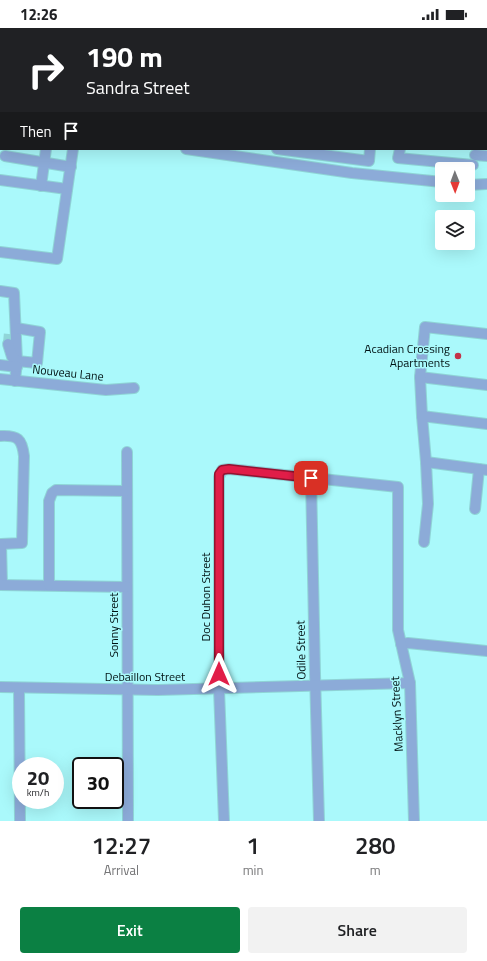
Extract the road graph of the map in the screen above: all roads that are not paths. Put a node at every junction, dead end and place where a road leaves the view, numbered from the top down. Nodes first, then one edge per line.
1 (0, 44) edge
2 (0, 51) edge
3 (46, 150) edge
4 (73, 150) edge
5 (202, 150) edge
6 (285, 150) edge
7 (370, 150) edge
8 (400, 150) edge
9 (4, 154) edge
10 (474, 155) dead end
11 (487, 156) edge
12 (44, 162) junction
13 (441, 162) edge
14 (71, 167) junction
15 (0, 180) edge
16 (435, 181) edge
17 (487, 184) edge
18 (475, 185) edge
19 (41, 186) junction
20 (67, 189) junction
21 (0, 252) edge
22 (0, 291) edge
23 (12, 330) junction
24 (487, 334) edge
25 (8, 344) tunnel mouth
26 (17, 364) junction
27 (0, 365) edge
28 (420, 377) junction
29 (0, 379) edge
30 (15, 380) junction
31 (487, 385) edge
32 (134, 388) dead end
33 (422, 416) junction
34 (487, 424) edge
35 (0, 436) edge
36 (127, 452) dead end
37 (426, 462) junction
38 (483, 469) edge
39 (311, 478) junction
40 (127, 491) junction
41 (475, 509) dead end
42 (424, 542) dead end
43 (1, 544) edge
44 (1, 585) edge
45 (50, 585) junction
46 (127, 587) junction
47 (401, 644) junction
48 (487, 651) edge
49 (410, 683) junction
50 (315, 686) junction
51 (0, 687) edge
52 (19, 688) junction
53 (220, 689) junction
54 (128, 690) junction
55 (20, 821) edge
56 (128, 821) edge
57 (224, 821) edge
58 (319, 821) edge
59 (414, 821) edge

1 - 2 street
3 - 12 street
4 - 14 street
5 - 16 street
6 - 7 street
8 - 13 street
9 - 12 street
10 - 11 street
12 - 14 street
12 - 19 street
14 - 20 street
15 - 19 street
17 - 18 street
19 - 20 street
20 - 21 street
22 - 23 street
23 - 26 street
23 - 26 street
24 - 28 street
25 - 26 street
26 - 27 street
26 - 30 street
28 - 31 street
28 - 33 street
29 - 30 street, Nouveau Lane
30 - 32 street, Nouveau Lane
33 - 34 street
33 - 37 street
35 - 43 street
36 - 40 street, Sonny Street
37 - 38 street
37 - 42 street
38 - 41 street
39 - 47 street, Macklyn Street
39 - 50 street, Odile Street
39 - 53 street, Doc Duhon Street
40 - 45 street
40 - 46 street, Sonny Street
43 - 44 street
44 - 45 street
45 - 46 street
46 - 54 street, Sonny Street
47 - 48 street
47 - 49 street, Macklyn Street
49 - 50 street, Debaillon Street
49 - 59 street, Macklyn Street
50 - 53 street, Debaillon Street
50 - 58 street, Odile Street
51 - 52 street, Debaillon Street
52 - 54 street, Debaillon Street
52 - 55 street
53 - 54 street, Debaillon Street
53 - 57 street, Doc Duhon Street
54 - 56 street, Sonny Street

